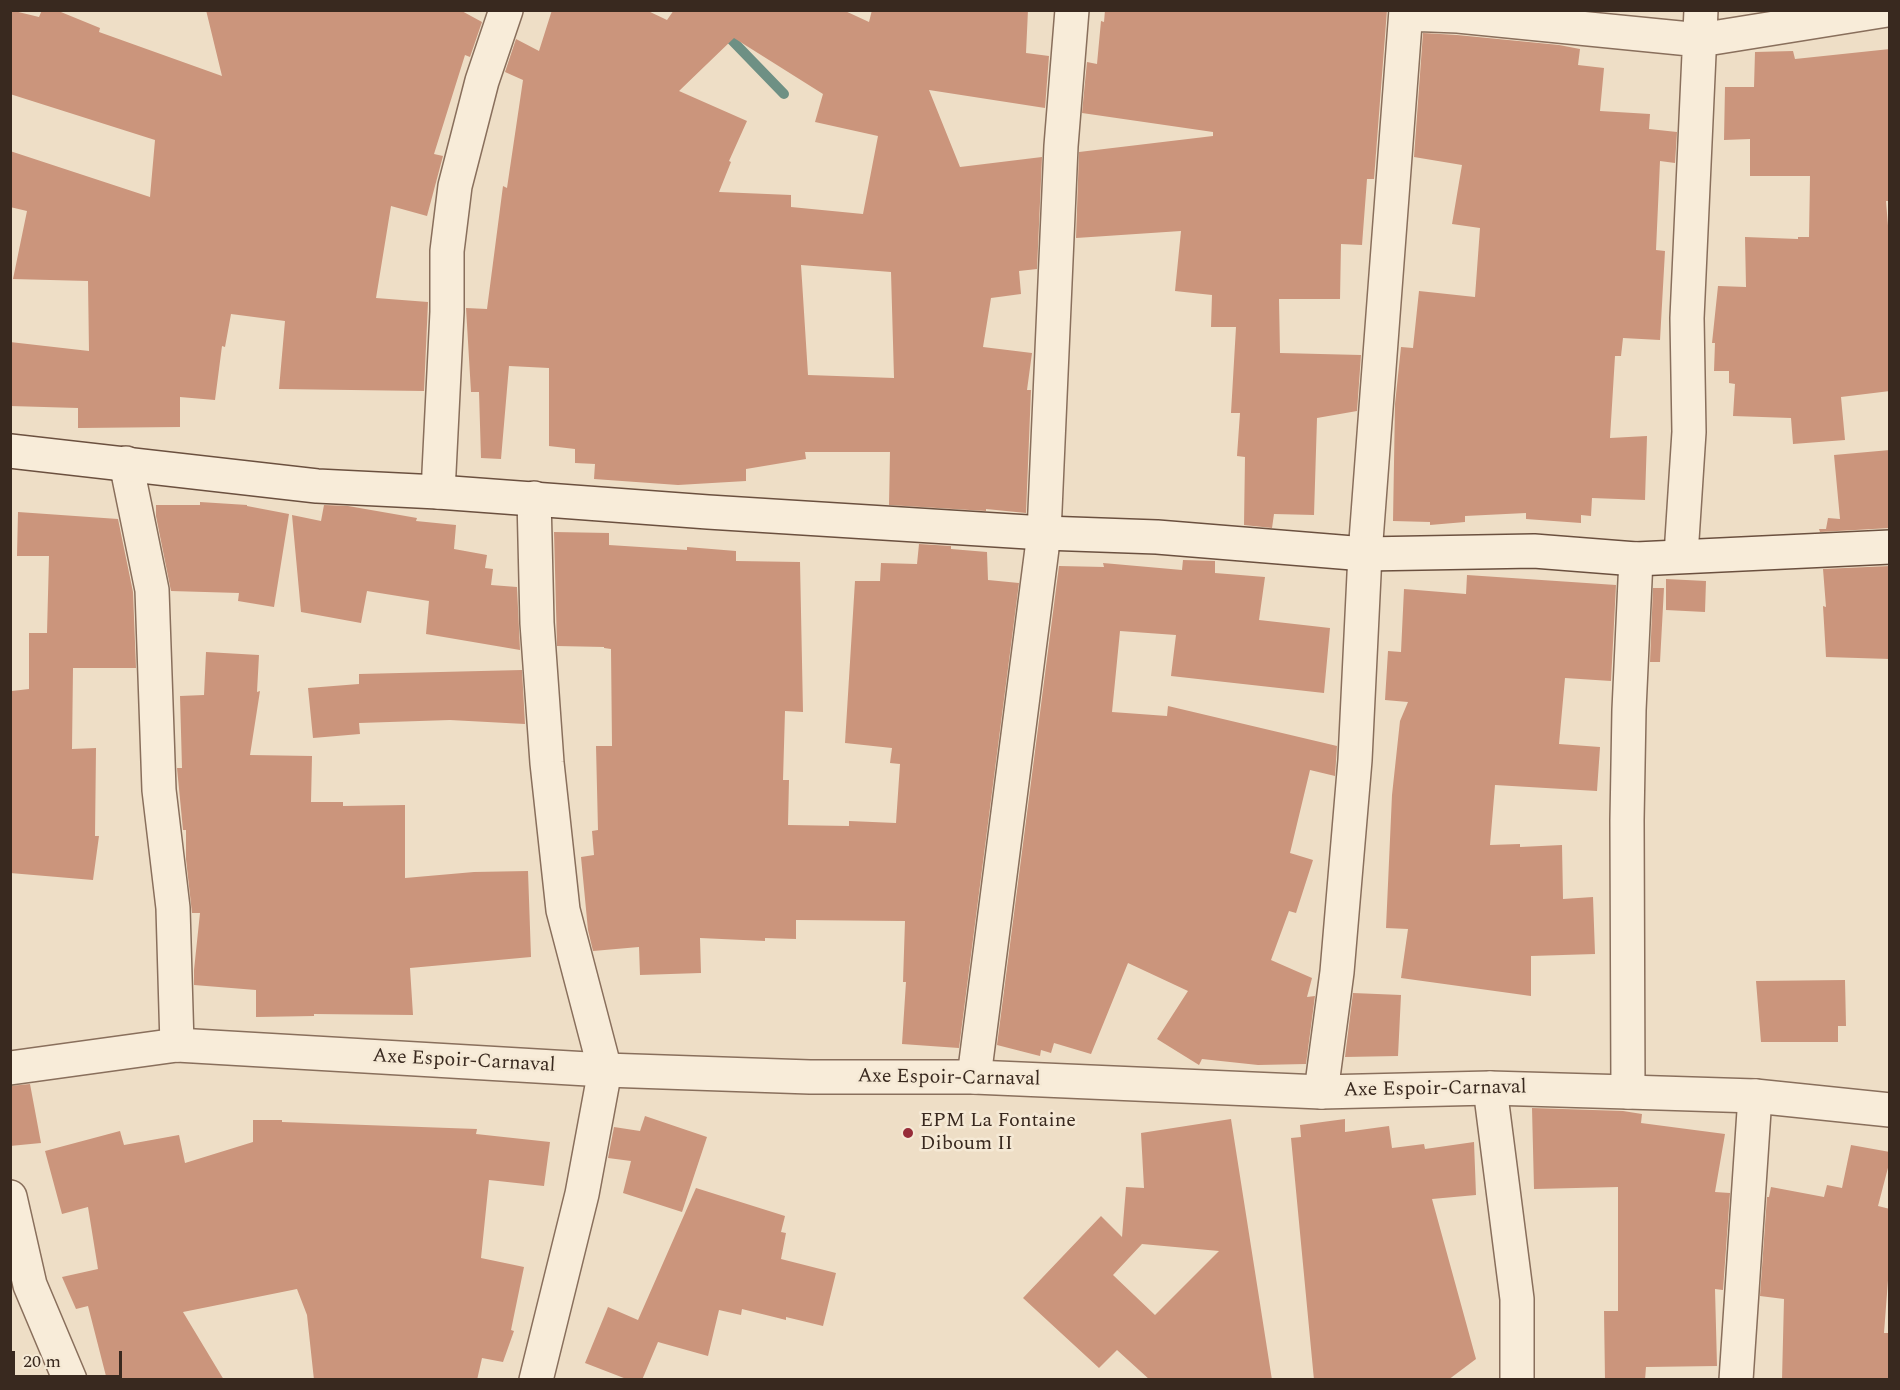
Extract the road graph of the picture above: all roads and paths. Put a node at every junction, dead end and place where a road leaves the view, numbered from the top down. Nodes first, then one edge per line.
1 (506, 10) edge
2 (1072, 10) edge
3 (1887, 10) edge
4 (1406, 12) edge
5 (1701, 25) edge
6 (10, 451) edge
7 (126, 463) junction
8 (438, 492) junction
9 (534, 498) junction
10 (1044, 533) junction
11 (1890, 547) edge
12 (1365, 554) junction
13 (1681, 555) junction
14 (1636, 559) junction
15 (177, 1045) junction
16 (10, 1068) edge
17 (605, 1070) junction
18 (974, 1077) junction
19 (1490, 1088) junction
20 (1321, 1092) junction
21 (1628, 1092) junction
22 (1755, 1096) junction
23 (1890, 1110) edge
24 (10, 1197) edge
25 (70, 1380) edge
26 (536, 1380) edge
27 (1517, 1380) edge
28 (1736, 1380) edge

1 - 8 street
2 - 10 street
3 - 5 street
4 - 5 street
4 - 12 street
5 - 13 street
6 - 7 street
7 - 8 street
7 - 15 street
8 - 9 street
9 - 10 street
9 - 17 street
10 - 12 street
10 - 18 street
11 - 13 street
12 - 14 street
12 - 20 street
13 - 14 street
14 - 21 street
15 - 16 street, Axe Espoir-Carnaval
15 - 17 street, Axe Espoir-Carnaval
17 - 18 street, Axe Espoir-Carnaval
17 - 26 street
18 - 20 street, Axe Espoir-Carnaval
19 - 20 street, Axe Espoir-Carnaval
19 - 21 street, Axe Espoir-Carnaval
19 - 27 street
21 - 22 street, Axe Espoir-Carnaval
22 - 23 street, Axe Espoir-Carnaval
22 - 28 street
24 - 25 street

